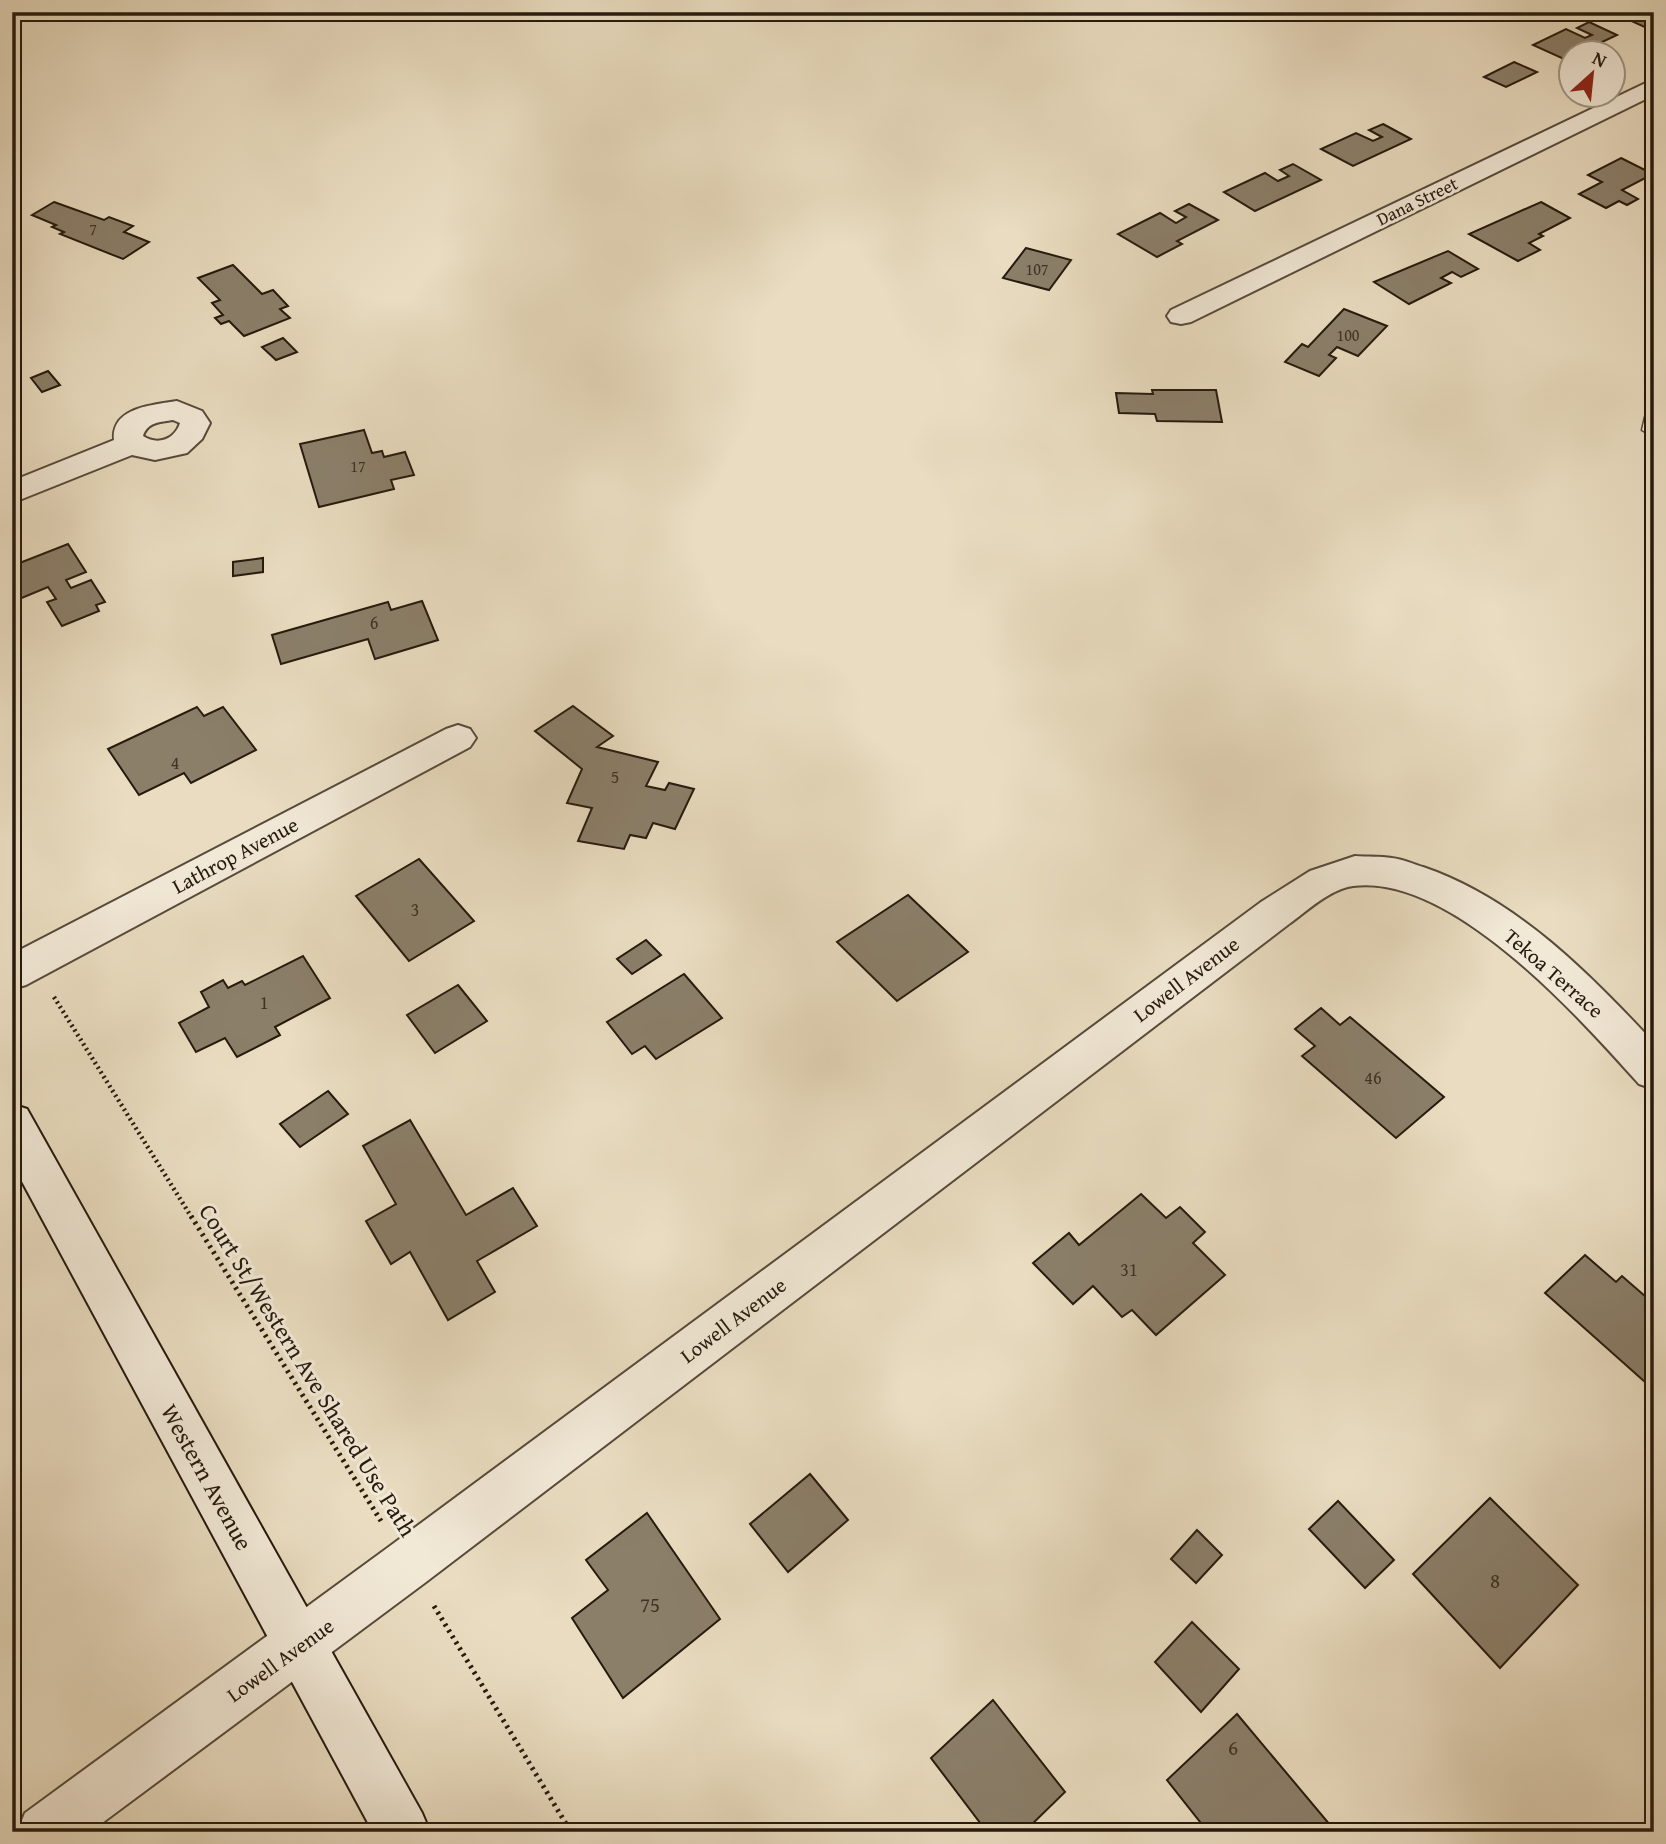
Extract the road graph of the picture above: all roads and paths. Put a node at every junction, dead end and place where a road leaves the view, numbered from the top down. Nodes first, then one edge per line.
1 (1654, 86) edge
2 (1181, 316) dead end
3 (1654, 417) edge
4 (1654, 432) edge
5 (132, 444) dead end
6 (12, 493) edge
7 (458, 737) dead end
8 (1441, 891) joint
9 (23, 968) edge
10 (1654, 1071) edge
11 (12, 1122) edge
12 (408, 1564) junction
13 (299, 1646) junction
14 (44, 1832) edge
15 (402, 1832) edge
16 (572, 1832) edge

1 - 2 street, Dana Street
3 - 4 lane
5 - 6 street
7 - 9 street, Lathrop Avenue
8 - 10 street, Tekoa Terrace
8 - 12 street, Lowell Avenue
9 - 12 path, Court St/Western Ave Shared Use Path
11 - 13 street, Western Avenue
12 - 13 street, Lowell Avenue
12 - 16 path, Court St/Western Ave Shared Use Path
13 - 14 street, Lowell Avenue
13 - 15 street, Western Avenue

